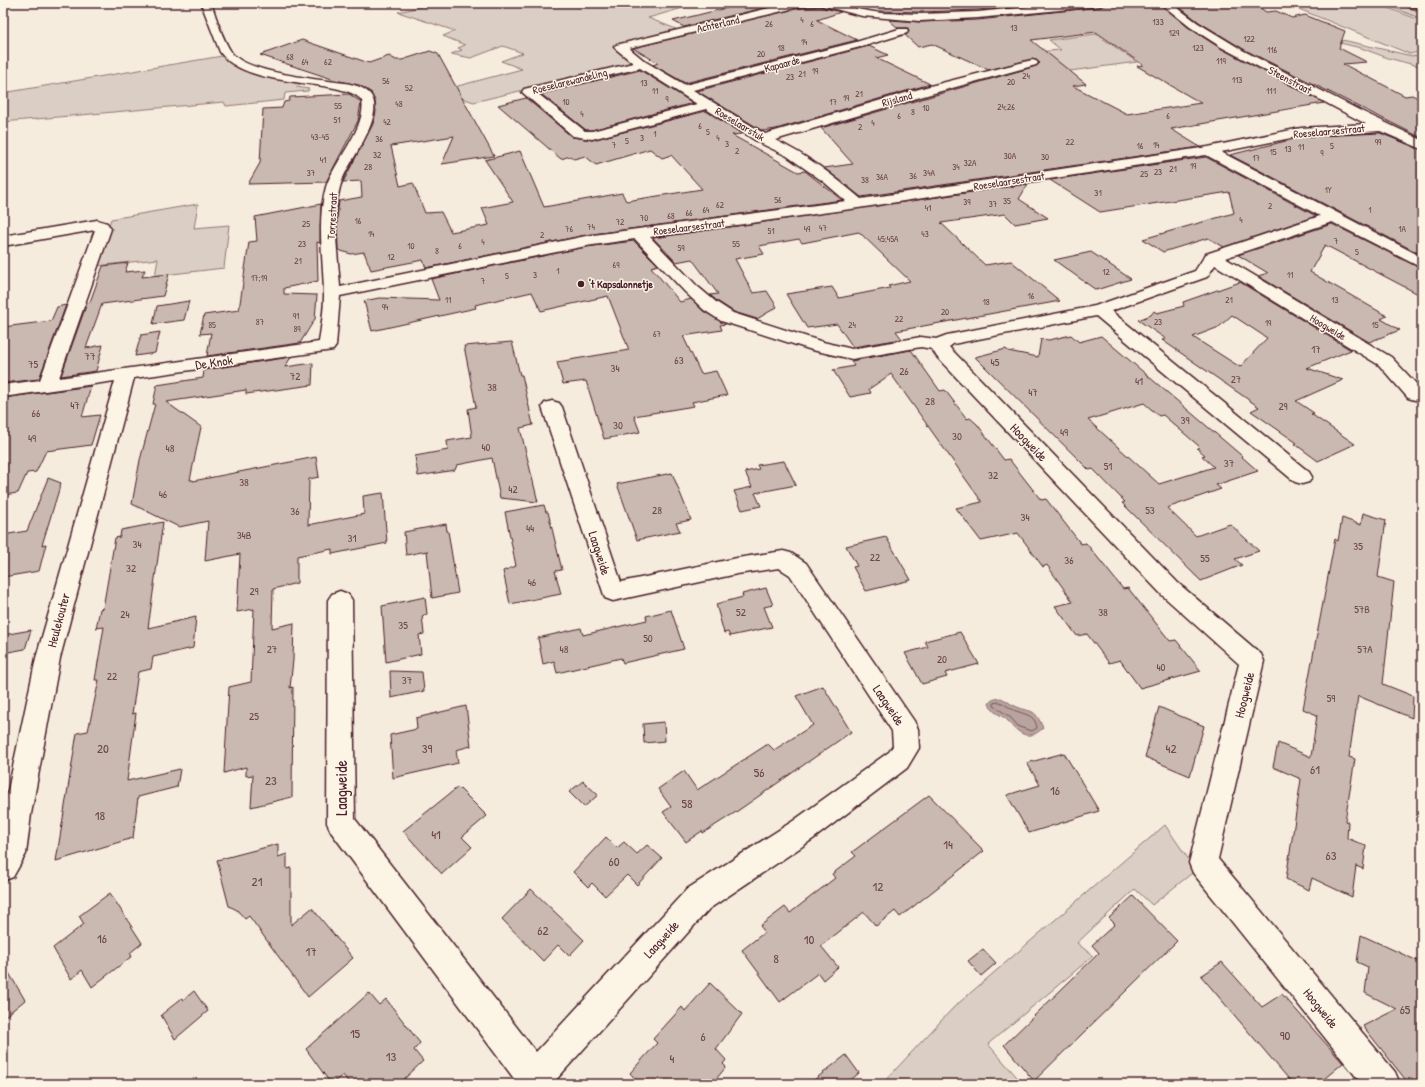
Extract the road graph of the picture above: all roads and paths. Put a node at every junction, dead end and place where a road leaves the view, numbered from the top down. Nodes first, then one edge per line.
1 (206, 3) edge
2 (824, 3) edge
3 (1100, 3) edge
4 (1165, 3) edge
5 (812, 4) edge
6 (844, 21) dead end
7 (903, 30) dead end
8 (865, 31) dead end
9 (880, 38) junction
10 (620, 47) joint
11 (1032, 63) dead end
12 (642, 64) junction
13 (684, 89) junction
14 (707, 105) junction
15 (1380, 127) junction
16 (763, 139) junction
17 (1422, 145) edge
18 (1208, 151) junction
19 (858, 204) junction
20 (1334, 216) junction
21 (638, 233) junction
22 (3, 241) edge
23 (1212, 257) junction
24 (1422, 263) edge
25 (333, 293) junction
26 (1100, 310) junction
27 (939, 345) junction
28 (126, 374) junction
29 (47, 385) junction
30 (3, 391) edge
31 (1415, 394) dead end
32 (552, 407) dead end
33 (1302, 477) dead end
34 (340, 600) dead end
35 (3, 867) edge
36 (536, 1081) edge
37 (1383, 1084) edge

1 - 25 street, Torrestraat
2 - 3 street
4 - 15 street, Steenstraat
5 - 6 street
5 - 10 street, Achterland
7 - 9 street, Kapaarde
8 - 9 street
9 - 13 street, Kapaarde
10 - 12 street, Roeselaarstuk
11 - 16 street, Rijsland
12 - 13 street, Roeselaarstuk
12 - 14 street, Roeselarewandeling
13 - 14 street, Roeselaarstuk
14 - 16 street, Roeselaarstuk
15 - 17 street, Steenstraat
15 - 18 street, Roeselaarsestraat
16 - 19 street, Roeselaarstuk
18 - 19 street, Roeselaarsestraat
18 - 20 street
19 - 21 street, Roeselaarsestraat
20 - 23 street
20 - 24 street
21 - 25 street, Roeselaarsestraat
21 - 27 street, Roeselaarsestraat
22 - 29 street
23 - 26 street
23 - 31 street, Hoogweide
25 - 28 street, De Knok
26 - 27 street
26 - 33 street
27 - 37 street, Hoogweide
28 - 29 street, De Knok
28 - 35 street, Heulekouter
29 - 30 street, De Knok
32 - 36 street, Laagweide
34 - 36 street, Laagweide

